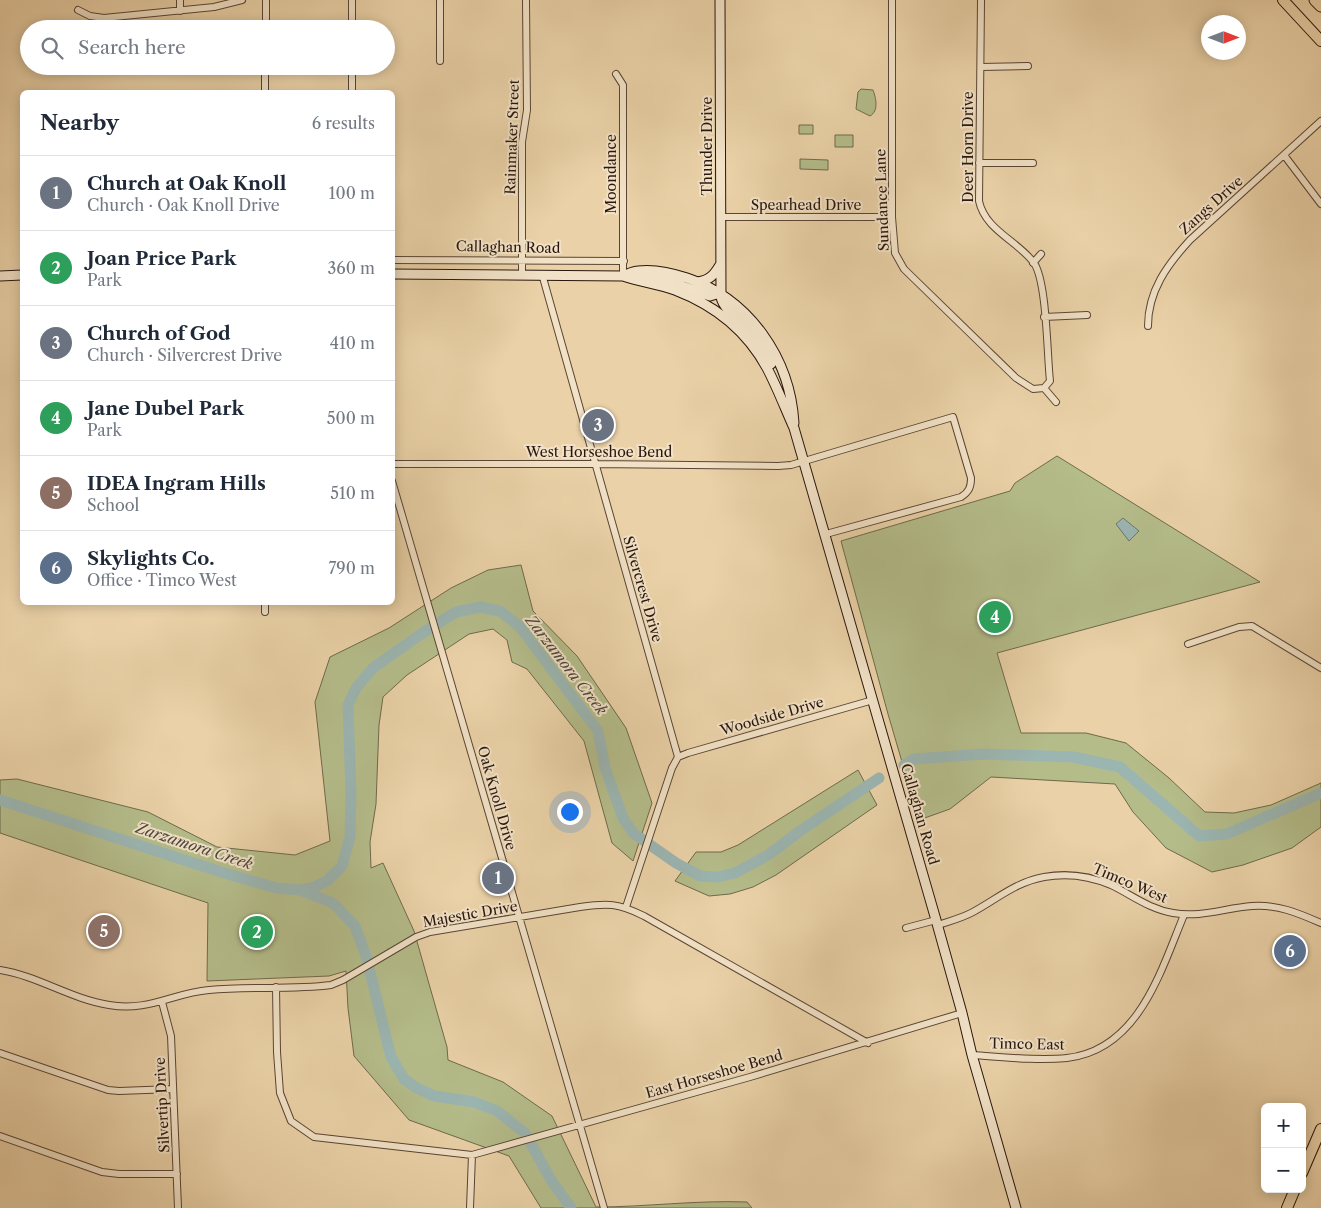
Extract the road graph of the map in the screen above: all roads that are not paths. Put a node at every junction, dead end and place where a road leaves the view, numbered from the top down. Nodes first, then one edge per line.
1 (180, 0) edge
2 (242, 0) edge
3 (266, 0) edge
4 (352, 0) edge
5 (440, 0) edge
6 (526, 0) edge
7 (720, 0) edge
8 (892, 0) edge
9 (982, 0) edge
10 (1283, 0) edge
11 (1315, 0) edge
12 (1321, 6) edge
13 (78, 10) dead end
14 (180, 11) junction
15 (266, 20) edge
16 (352, 20) edge
17 (1321, 41) edge
18 (440, 60) dead end
19 (1028, 66) dead end
20 (981, 67) junction
21 (616, 74) dead end
22 (265, 75) edge
23 (352, 75) edge
24 (265, 90) edge
25 (352, 90) edge
26 (1321, 121) edge
27 (1284, 155) junction
28 (979, 162) junction
29 (1033, 163) dead end
30 (1321, 204) edge
31 (892, 217) junction
32 (720, 218) junction
33 (1041, 254) dead end
34 (395, 260) edge
35 (523, 260) junction
36 (624, 261) junction
37 (1033, 263) junction
38 (720, 265) junction
39 (395, 274) edge
40 (542, 274) junction
41 (20, 275) edge
42 (522, 275) junction
43 (0, 276) edge
44 (627, 277) junction
45 (697, 282) junction
46 (720, 293) junction
47 (1087, 315) dead end
48 (1044, 318) junction
49 (1148, 326) dead end
50 (1044, 388) junction
51 (1056, 402) dead end
52 (786, 409) junction
53 (794, 428) junction
54 (804, 461) junction
55 (395, 464) edge
56 (595, 464) junction
57 (395, 491) edge
58 (826, 534) junction
59 (265, 605) edge
60 (265, 612) dead end
61 (1188, 644) dead end
62 (1321, 668) edge
63 (873, 700) junction
64 (678, 757) junction
65 (626, 907) junction
66 (1184, 915) junction
67 (519, 918) junction
68 (1321, 922) edge
69 (937, 923) junction
70 (906, 928) dead end
71 (0, 970) edge
72 (276, 988) junction
73 (162, 1002) junction
74 (962, 1014) junction
75 (868, 1042) junction
76 (0, 1053) edge
77 (972, 1055) junction
78 (173, 1089) junction
79 (579, 1125) junction
80 (1321, 1129) edge
81 (0, 1136) edge
82 (472, 1155) junction
83 (1306, 1164) edge
84 (177, 1174) junction
85 (1293, 1193) edge
86 (604, 1207) edge
87 (178, 1208) edge
88 (470, 1208) edge
89 (1016, 1208) edge
90 (1287, 1208) edge

1 - 14 street
2 - 14 street
3 - 15 street
4 - 16 street
5 - 18 street
6 - 35 street, Rainmaker Street
7 - 32 main road, Thunder Drive
8 - 31 street, Sundance Lane
9 - 20 street, Deer Horn Drive
10 - 17 main road
11 - 12 highway
13 - 14 street
19 - 20 street
20 - 28 street, Deer Horn Drive
21 - 36 street, Moondance
22 - 24 street
23 - 25 street
26 - 27 street, Zangs Drive
27 - 30 street
27 - 49 street, Zangs Drive
28 - 29 street
28 - 37 street, Deer Horn Drive
31 - 32 street, Spearhead Drive
31 - 50 street, Sundance Lane
32 - 38 main road, Thunder Drive
33 - 37 street
34 - 35 street, Callaghan Road
35 - 36 street, Callaghan Road
35 - 42 street, Rainmaker Street
36 - 44 street, Moondance
37 - 48 street, Deer Horn Drive
38 - 45 main road
38 - 46 main road, Thunder Drive
39 - 42 main road, Callaghan Road
40 - 42 main road, Callaghan Road
40 - 44 main road, Callaghan Road
40 - 56 street, Silvercrest Drive
41 - 43 main road
44 - 45 main road, Callaghan Road
44 - 46 main road
44 - 52 main road, Callaghan Road
45 - 46 main road, Callaghan Road
46 - 52 main road
46 - 53 main road, Callaghan Road
47 - 48 street
48 - 50 street, Deer Horn Drive
50 - 51 street
52 - 53 main road, Callaghan Road
53 - 54 main road, Callaghan Road
54 - 56 street, West Horseshoe Bend
54 - 58 main road, Callaghan Road
54 - 58 street, West Horseshoe Bend
55 - 56 street, West Horseshoe Bend
56 - 64 street, Silvercrest Drive
57 - 67 street, Oak Knoll Drive
58 - 63 main road, Callaghan Road
59 - 60 street
61 - 62 street
63 - 64 street, Woodside Drive
63 - 69 main road, Callaghan Road
64 - 65 street
65 - 67 street, Majestic Drive
65 - 75 street, Majestic Drive
66 - 68 street, Timco West
66 - 69 street, Timco West
66 - 77 street, Timco East
67 - 72 street, Majestic Drive
67 - 79 street, Oak Knoll Drive
69 - 70 street, Timco West
69 - 74 main road, Callaghan Road
71 - 73 street, Majestic Drive
72 - 73 street, Majestic Drive
72 - 82 street
73 - 78 street, Silvertip Drive
74 - 75 street, East Horseshoe Bend
74 - 77 main road, Callaghan Road
75 - 79 street, East Horseshoe Bend
76 - 78 street
77 - 89 main road, Callaghan Road
78 - 84 street, Silvertip Drive
79 - 82 street, East Horseshoe Bend
79 - 86 street, Oak Knoll Drive
80 - 83 main road
81 - 84 street
82 - 88 street
84 - 87 street, Silvertip Drive
85 - 90 main road

